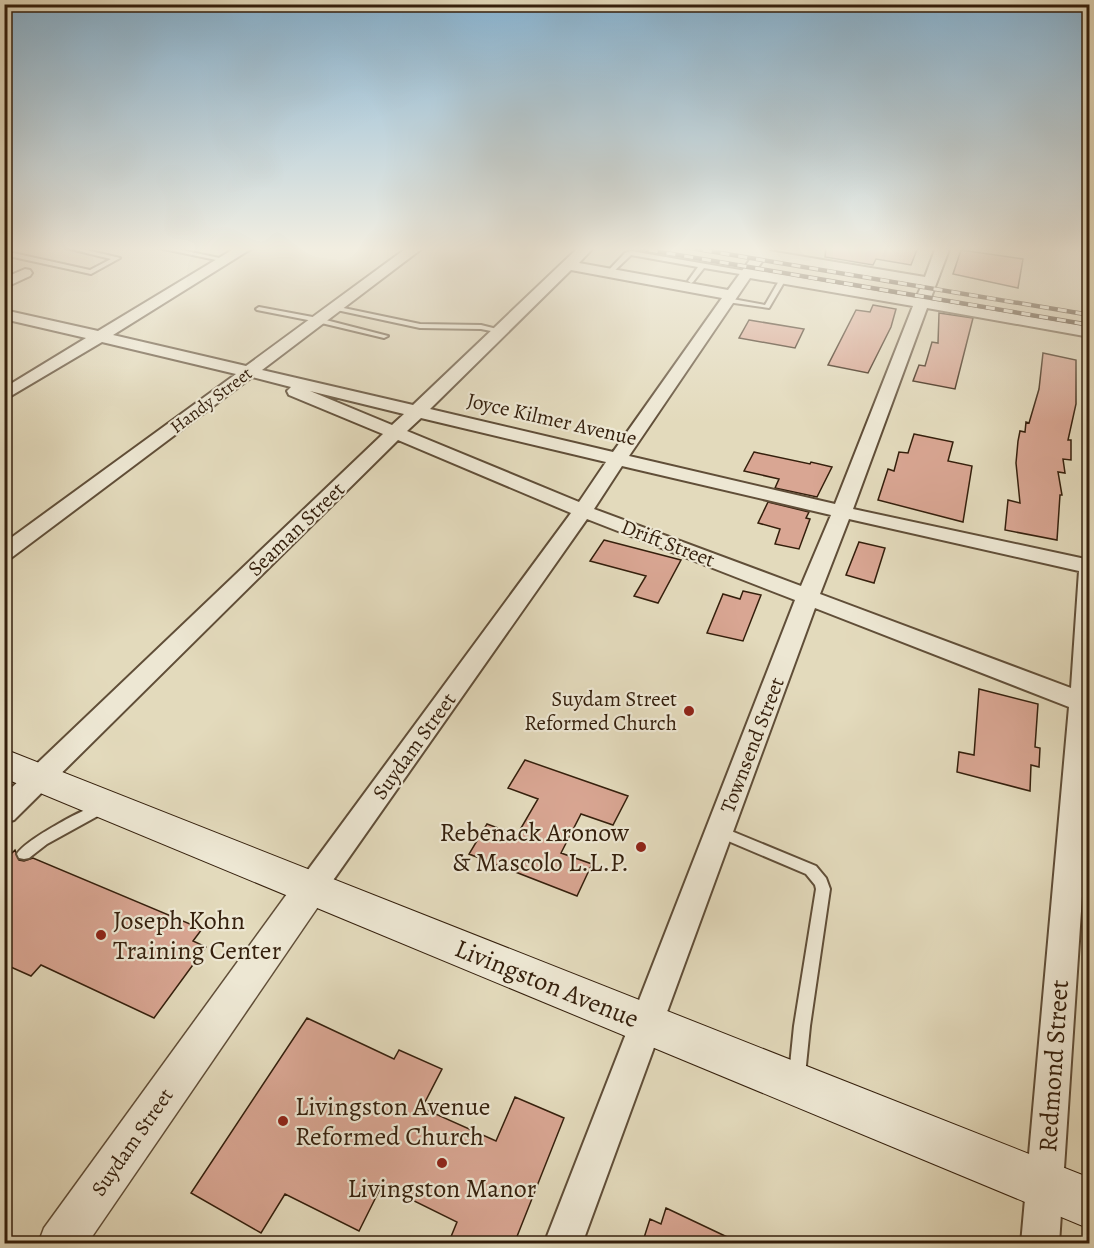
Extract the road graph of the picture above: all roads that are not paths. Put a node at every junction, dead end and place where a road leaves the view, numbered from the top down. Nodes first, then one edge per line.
1 (152, 305) edge
2 (339, 305) edge
3 (527, 305) edge
4 (723, 305) edge
5 (921, 305) edge
6 (977, 305) edge
7 (259, 309) dead end
8 (334, 309) junction
9 (4, 314) edge
10 (317, 321) junction
11 (501, 331) junction
12 (1089, 332) edge
13 (102, 336) junction
14 (384, 336) dead end
15 (250, 371) junction
16 (4, 395) edge
17 (419, 411) junction
18 (394, 434) junction
19 (618, 457) junction
20 (583, 511) junction
21 (843, 511) junction
22 (4, 553) edge
23 (1089, 567) edge
24 (808, 596) junction
25 (1086, 704) edge
26 (4, 763) edge
27 (40, 778) junction
28 (107, 804) junction
29 (4, 812) edge
30 (719, 831) junction
31 (24, 854) dead end
32 (312, 886) junction
33 (647, 1023) junction
34 (796, 1084) junction
35 (1045, 1185) junction
36 (1089, 1204) edge
37 (60, 1244) edge
38 (563, 1244) edge
39 (1040, 1244) edge

1 - 13 street
2 - 8 street, Handy Street
3 - 11 street, Seaman Street
4 - 19 street, Suydam Street
5 - 21 street, Townsend Street
6 - 12 street
7 - 10 lane
8 - 10 street, Handy Street
8 - 11 lane
9 - 13 street, Joyce Kilmer Avenue
10 - 14 lane
10 - 15 street, Handy Street
11 - 17 street, Seaman Street
13 - 15 street, Joyce Kilmer Avenue
13 - 16 street
15 - 17 street, Joyce Kilmer Avenue
15 - 18 street, Drift Street
15 - 22 street, Handy Street
17 - 18 street, Seaman Street
17 - 19 street, Joyce Kilmer Avenue
18 - 20 street, Drift Street
18 - 27 street, Seaman Street
19 - 20 street, Suydam Street
19 - 21 street, Joyce Kilmer Avenue
20 - 24 street, Drift Street
20 - 32 street, Suydam Street
21 - 23 street, Joyce Kilmer Avenue
21 - 24 street, Townsend Street
23 - 25 street, Redmond Street
24 - 25 street, Drift Street
24 - 30 street, Townsend Street
25 - 35 street, Redmond Street
26 - 27 main road, Livingston Avenue
27 - 28 main road, Livingston Avenue
27 - 29 street, Seaman Street
28 - 31 lane
28 - 32 main road, Livingston Avenue
30 - 33 street, Townsend Street
30 - 34 lane
32 - 33 main road, Livingston Avenue
32 - 37 street, Suydam Street
33 - 34 main road, Livingston Avenue
33 - 38 street, Townsend Street
34 - 35 main road, Livingston Avenue
35 - 36 main road, Livingston Avenue
35 - 39 street, Redmond Street

